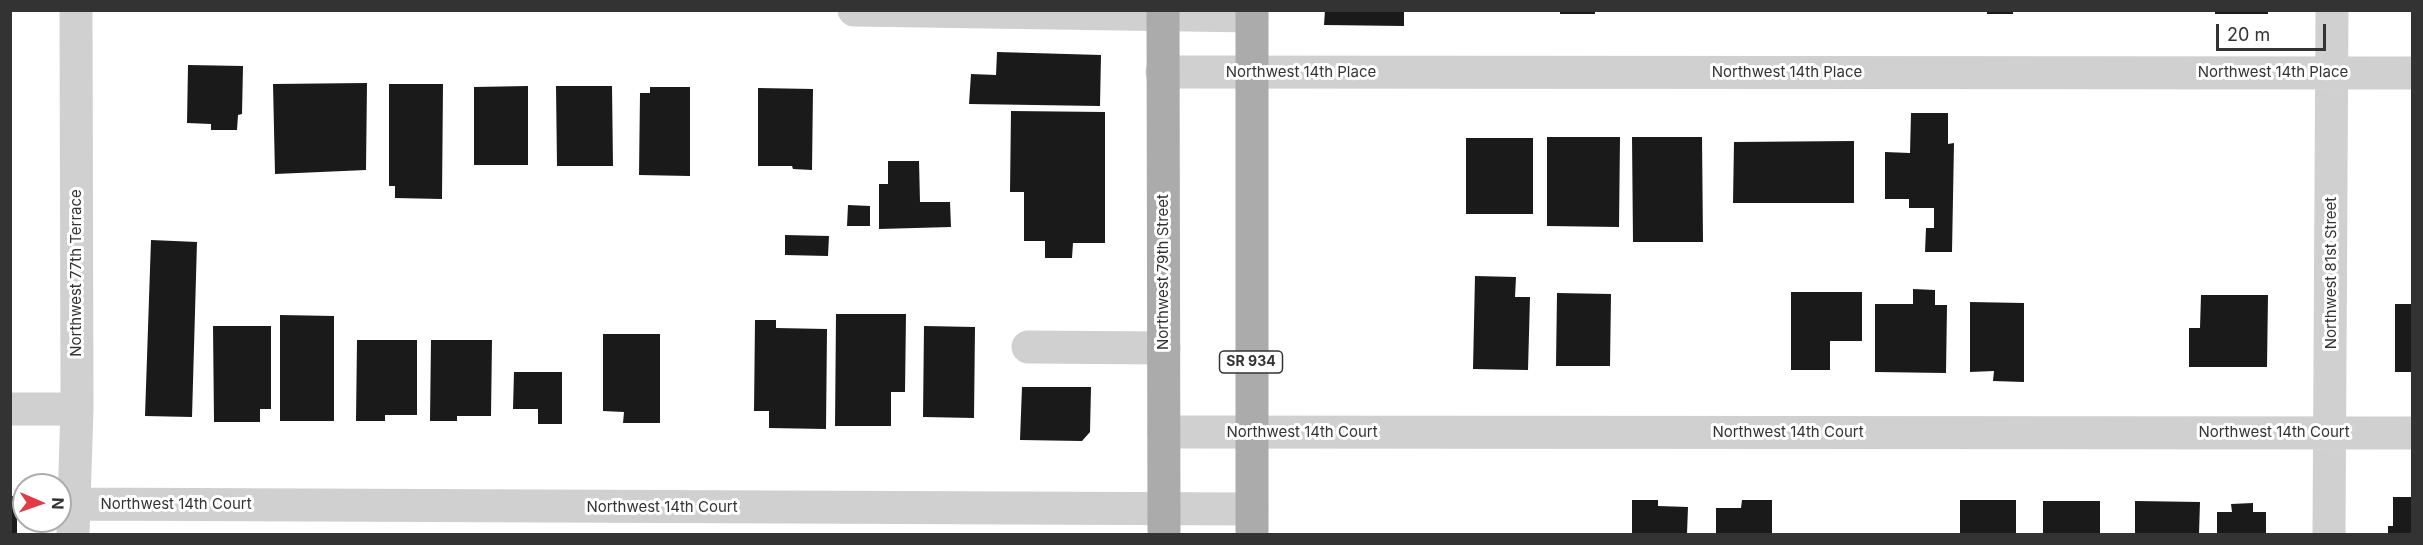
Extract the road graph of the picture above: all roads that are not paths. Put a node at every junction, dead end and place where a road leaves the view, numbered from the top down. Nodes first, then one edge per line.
1 (76, 10) edge
2 (854, 10) edge
3 (2332, 10) edge
4 (1163, 13) edge
5 (1252, 13) edge
6 (1162, 72) junction
7 (1252, 72) junction
8 (2332, 72) junction
9 (2412, 73) edge
10 (1028, 346) dead end
11 (1164, 348) junction
12 (10, 409) edge
13 (77, 409) junction
14 (1164, 432) junction
15 (1251, 432) junction
16 (2330, 432) junction
17 (2412, 433) edge
18 (73, 519) edge
19 (1164, 522) edge
20 (1252, 522) edge
21 (2330, 534) edge

1 - 13 street, Northwest 77th Terrace
2 - 4 street
3 - 8 street, Northwest 81st Street
4 - 5 street
4 - 6 main road, Northwest 79th Street
5 - 7 main road, SR 934
6 - 7 street, Northwest 14th Place
6 - 11 main road, Northwest 79th Street
7 - 8 street, Northwest 14th Place
7 - 15 main road, SR 934
8 - 9 street, Northwest 14th Place
8 - 16 street, Northwest 81st Street
10 - 11 street
11 - 14 main road, Northwest 79th Street
12 - 13 street
13 - 18 street, Northwest 77th Terrace
14 - 15 street, Northwest 14th Court
14 - 19 main road, Northwest 79th Street
15 - 16 street, Northwest 14th Court
15 - 20 main road, SR 934
16 - 17 street, Northwest 14th Court
16 - 21 street, Northwest 81st Street
18 - 19 street, Northwest 14th Court
19 - 20 street, Northwest 14th Court

